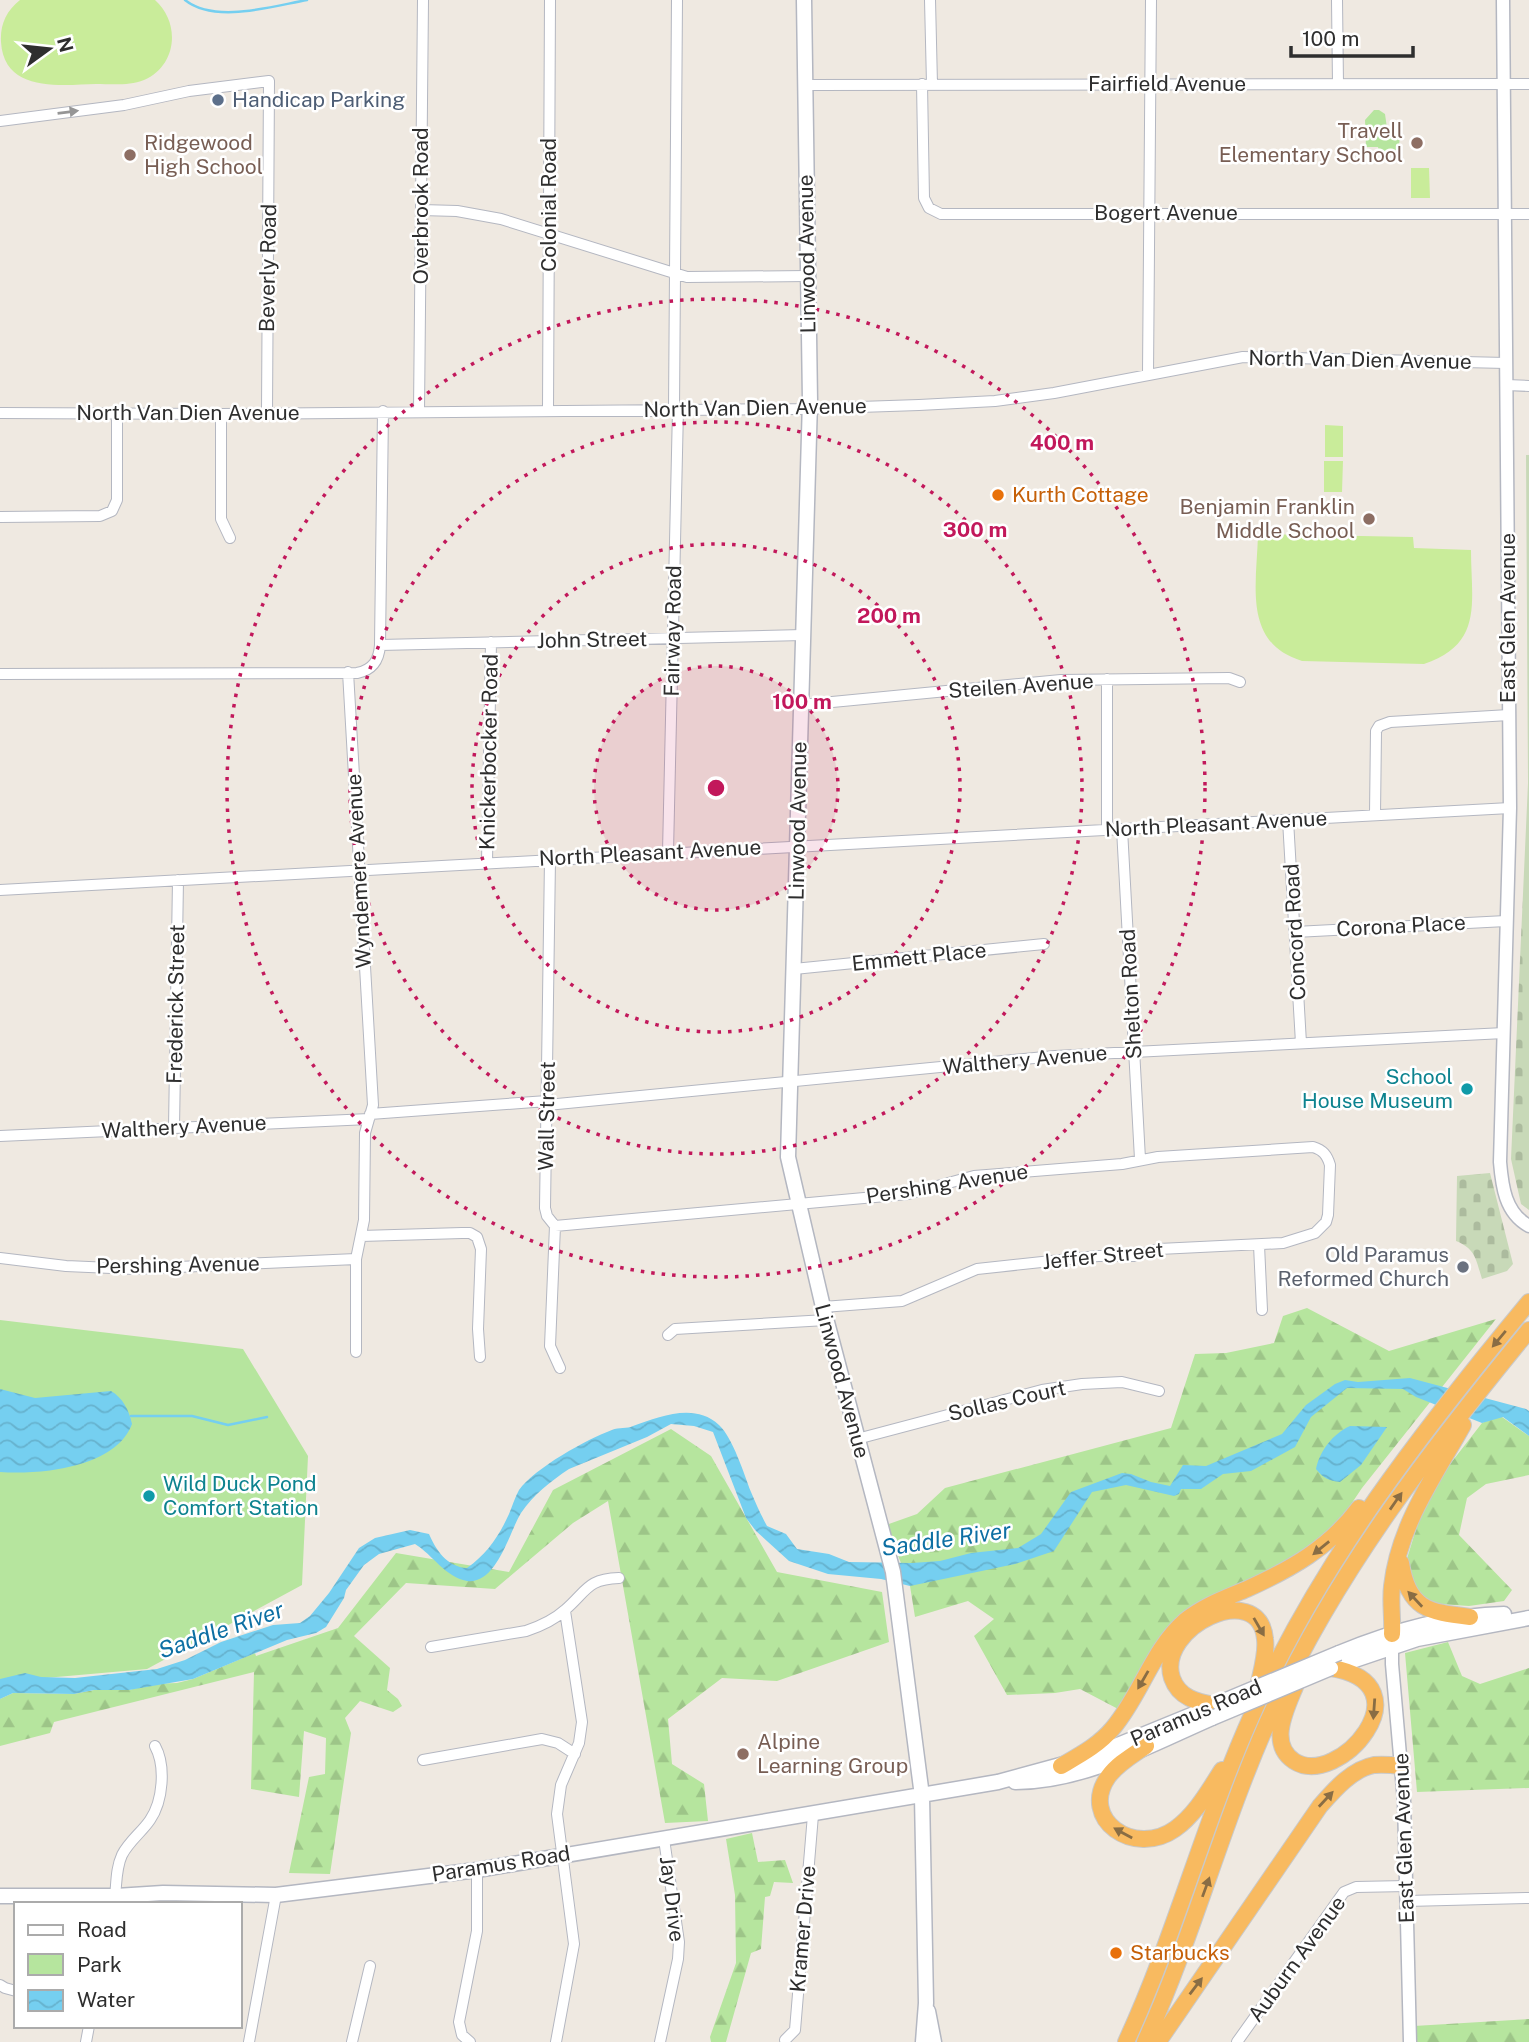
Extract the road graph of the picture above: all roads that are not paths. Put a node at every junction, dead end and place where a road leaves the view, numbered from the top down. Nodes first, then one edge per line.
1 (423, 0) edge
2 (550, 0) edge
3 (677, 0) edge
4 (804, 0) edge
5 (930, 0) edge
6 (1151, 0) edge
7 (1337, 0) edge
8 (1503, 0) edge
9 (1150, 83) junction
10 (1505, 83) junction
11 (927, 84) junction
12 (1338, 84) junction
13 (1529, 84) edge
14 (804, 85) junction
15 (0, 121) edge
16 (421, 210) junction
17 (1149, 214) junction
18 (1506, 214) junction
19 (1529, 214) edge
20 (549, 234) junction
21 (675, 274) junction
22 (808, 276) junction
23 (1506, 363) junction
24 (1148, 374) junction
25 (1506, 385) junction
26 (1529, 386) edge
27 (810, 408) junction
28 (676, 409) junction
29 (548, 410) junction
30 (383, 411) junction
31 (419, 411) junction
32 (117, 412) junction
33 (0, 413) edge
34 (267, 413) junction
35 (221, 414) junction
36 (0, 517) edge
37 (230, 538) dead end
38 (803, 635) junction
39 (673, 638) junction
40 (491, 642) junction
41 (380, 645) junction
42 (348, 672) junction
43 (0, 674) edge
44 (1107, 679) junction
45 (1240, 682) dead end
46 (801, 705) junction
47 (1509, 715) junction
48 (1510, 808) junction
49 (1375, 815) junction
50 (1288, 820) junction
51 (1122, 829) junction
52 (1107, 830) junction
53 (797, 845) junction
54 (668, 852) junction
55 (550, 859) junction
56 (487, 862) junction
57 (359, 870) junction
58 (178, 880) junction
59 (0, 890) edge
60 (1506, 921) junction
61 (1295, 932) junction
62 (1044, 944) dead end
63 (794, 970) junction
64 (1504, 1033) junction
65 (1301, 1043) junction
66 (1134, 1052) junction
67 (790, 1082) junction
68 (547, 1103) junction
69 (370, 1116) junction
70 (174, 1128) junction
71 (0, 1136) edge
72 (1140, 1159) junction
73 (1330, 1165) joint
74 (798, 1204) junction
75 (555, 1226) junction
76 (1529, 1226) edge
77 (361, 1237) junction
78 (1259, 1245) junction
79 (0, 1258) edge
80 (356, 1259) junction
81 (1529, 1303) edge
82 (1262, 1310) dead end
83 (825, 1314) junction
84 (1529, 1330) edge
85 (668, 1335) dead end
86 (356, 1352) dead end
87 (481, 1357) dead end
88 (561, 1368) dead end
89 (1159, 1391) dead end
90 (1431, 1424) junction
91 (1453, 1432) junction
92 (858, 1439) junction
93 (1401, 1543) junction
94 (619, 1578) dead end
95 (565, 1611) junction
96 (1529, 1616) edge
97 (1470, 1617) junction
98 (1315, 1628) junction
99 (1392, 1640) junction
100 (431, 1647) dead end
101 (1331, 1668) junction
102 (1283, 1688) junction
103 (1215, 1709) junction
104 (1252, 1715) junction
105 (1240, 1741) junction
106 (155, 1746) dead end
107 (1146, 1746) junction
108 (575, 1754) junction
109 (423, 1760) dead end
110 (1061, 1766) junction
111 (1402, 1766) junction
112 (998, 1783) junction
113 (922, 1796) junction
114 (813, 1815) junction
115 (664, 1839) junction
116 (561, 1855) junction
117 (477, 1870) junction
118 (1407, 1886) junction
119 (276, 1895) junction
120 (0, 1896) edge
121 (1529, 1898) edge
122 (115, 1900) edge
123 (1407, 1901) junction
124 (370, 1966) dead end
125 (926, 2003) junction
126 (785, 2040) dead end
127 (249, 2042) edge
128 (352, 2042) edge
129 (470, 2042) edge
130 (556, 2042) edge
131 (660, 2042) edge
132 (923, 2042) edge
133 (934, 2042) edge
134 (1126, 2042) edge
135 (1145, 2042) edge
136 (1158, 2042) edge
137 (1237, 2042) edge
138 (1410, 2042) edge

1 - 16 street, Overbrook Road
2 - 20 street, Colonial Road
3 - 21 street, Fairway Road
4 - 14 main road, Linwood Avenue
5 - 11 street
6 - 9 street
7 - 12 street
8 - 10 street, East Glen Avenue
9 - 11 street, Fairfield Avenue
9 - 12 street, Fairfield Avenue
9 - 17 street
10 - 12 street, Fairfield Avenue
10 - 13 street, Fairfield Avenue
10 - 18 street, East Glen Avenue
11 - 14 street, Fairfield Avenue
11 - 17 street, Bogert Avenue
14 - 22 main road, Linwood Avenue
15 -> 34 street, Beverly Road
16 - 20 street
16 - 31 street, Overbrook Road
17 - 18 street, Bogert Avenue
17 - 24 street
18 - 19 street, Bogert Avenue
18 - 23 street, East Glen Avenue
20 - 21 street
20 - 29 street, Colonial Road
21 - 22 street
21 - 28 street, Fairway Road
22 - 27 main road, Linwood Avenue
23 - 24 street, North Van Dien Avenue
23 - 25 street, East Glen Avenue
24 - 27 street, North Van Dien Avenue
25 - 26 street
25 - 47 street, East Glen Avenue
27 - 28 street, North Van Dien Avenue
27 - 38 main road, Linwood Avenue
28 - 29 street, North Van Dien Avenue
28 - 39 street, Fairway Road
29 - 31 street, North Van Dien Avenue
30 - 31 street, North Van Dien Avenue
30 - 34 street, North Van Dien Avenue
30 - 41 street
32 - 33 street, North Van Dien Avenue
32 - 35 street, North Van Dien Avenue
32 - 36 street
34 - 35 street, North Van Dien Avenue
35 - 37 street
38 - 39 street, John Street
38 - 46 main road, Linwood Avenue
39 - 40 street, John Street
39 - 54 street, Fairway Road
40 - 41 street, John Street
40 - 56 street, Knickerbocker Road
41 - 42 street
42 - 43 street
42 - 57 street, Wyndemere Avenue
44 - 45 street, Steilen Avenue
44 - 46 street, Steilen Avenue
44 - 52 street
46 - 53 main road, Linwood Avenue
47 - 48 street, East Glen Avenue
47 - 49 street
48 - 49 street, North Pleasant Avenue
48 - 60 street, East Glen Avenue
49 - 50 street, North Pleasant Avenue
50 - 51 street, North Pleasant Avenue
50 - 61 street, Concord Road
51 - 52 street, North Pleasant Avenue
51 - 66 street, Shelton Road
52 - 53 street, North Pleasant Avenue
53 - 54 street, North Pleasant Avenue
53 - 63 main road, Linwood Avenue
54 - 55 street, North Pleasant Avenue
55 - 56 street, North Pleasant Avenue
55 - 68 street, Wall Street
56 - 57 street, North Pleasant Avenue
57 - 58 street, North Pleasant Avenue
57 - 69 street, Wyndemere Avenue
58 - 59 street, North Pleasant Avenue
58 - 70 street, Frederick Street
60 - 61 street, Corona Place
60 - 64 street, East Glen Avenue
61 - 65 street, Concord Road
62 - 63 street, Emmett Place
63 - 67 main road, Linwood Avenue
64 - 65 street, Walthery Avenue
64 - 76 street, East Glen Avenue
65 - 66 street, Walthery Avenue
66 - 67 street, Walthery Avenue
66 - 72 street, Shelton Road
67 - 68 street, Walthery Avenue
67 - 74 main road, Linwood Avenue
68 - 69 street, Walthery Avenue
68 - 75 street, Wall Street
69 - 70 street, Walthery Avenue
69 - 77 street, Wyndemere Avenue
70 - 71 street, Walthery Avenue
72 - 73 street, Pershing Avenue
72 - 74 street, Pershing Avenue
73 - 78 street, Jeffer Street
74 - 75 street, Pershing Avenue
74 - 83 main road, Linwood Avenue
75 - 88 street, Wall Street
77 - 80 street, Wyndemere Avenue
77 - 87 street
78 - 82 street
78 - 83 street, Jeffer Street
79 - 80 street, Pershing Avenue
80 - 86 street, Wyndemere Avenue
81 -> 90 highway
83 - 85 street, Jeffer Street
83 - 92 main road, Linwood Avenue
84 - 91 highway
89 - 92 street, Sollas Court
90 - 104 highway
90 -> 110 highway
91 - 93 highway
98 -> 91 highway
92 - 113 main road, Linwood Avenue
97 -> 93 highway
93 - 99 highway
94 - 95 street
95 - 100 street
95 - 108 street
96 - 97 main road
96 - 99 main road
97 - 99 main road
101 -> 98 highway
98 - 102 highway
99 - 101 main road
99 - 103 main road, Paramus Road, bridge
99 - 111 street, East Glen Avenue
101 - 102 main road, bridge
102 - 103 main road, bridge
135 -> 102 highway
103 -> 104 highway
103 - 107 main road, Paramus Road
103 - 110 main road, Paramus Road
104 - 105 highway
105 -> 107 highway
105 - 134 highway
106 - 122 street
107 - 112 main road, Paramus Road
108 - 109 street
108 - 116 street
110 - 112 main road, Paramus Road
111 - 118 street, East Glen Avenue
136 -> 111 highway
112 - 113 main road, Paramus Road
113 - 114 main road, Paramus Road
113 - 125 main road, Linwood Avenue
114 - 115 main road, Paramus Road
114 - 126 street, Kramer Drive
115 - 116 main road, Paramus Road
115 - 131 street, Jay Drive
116 - 117 main road, Paramus Road
116 - 130 street
117 - 119 main road, Paramus Road
117 - 129 street
118 - 123 street, East Glen Avenue
118 - 137 street, Auburn Avenue
119 - 122 main road, Paramus Road
119 - 127 street
120 - 122 main road, Paramus Road
121 - 123 street
123 - 138 street, East Glen Avenue
124 - 128 street
125 - 132 main road
125 - 133 main road

